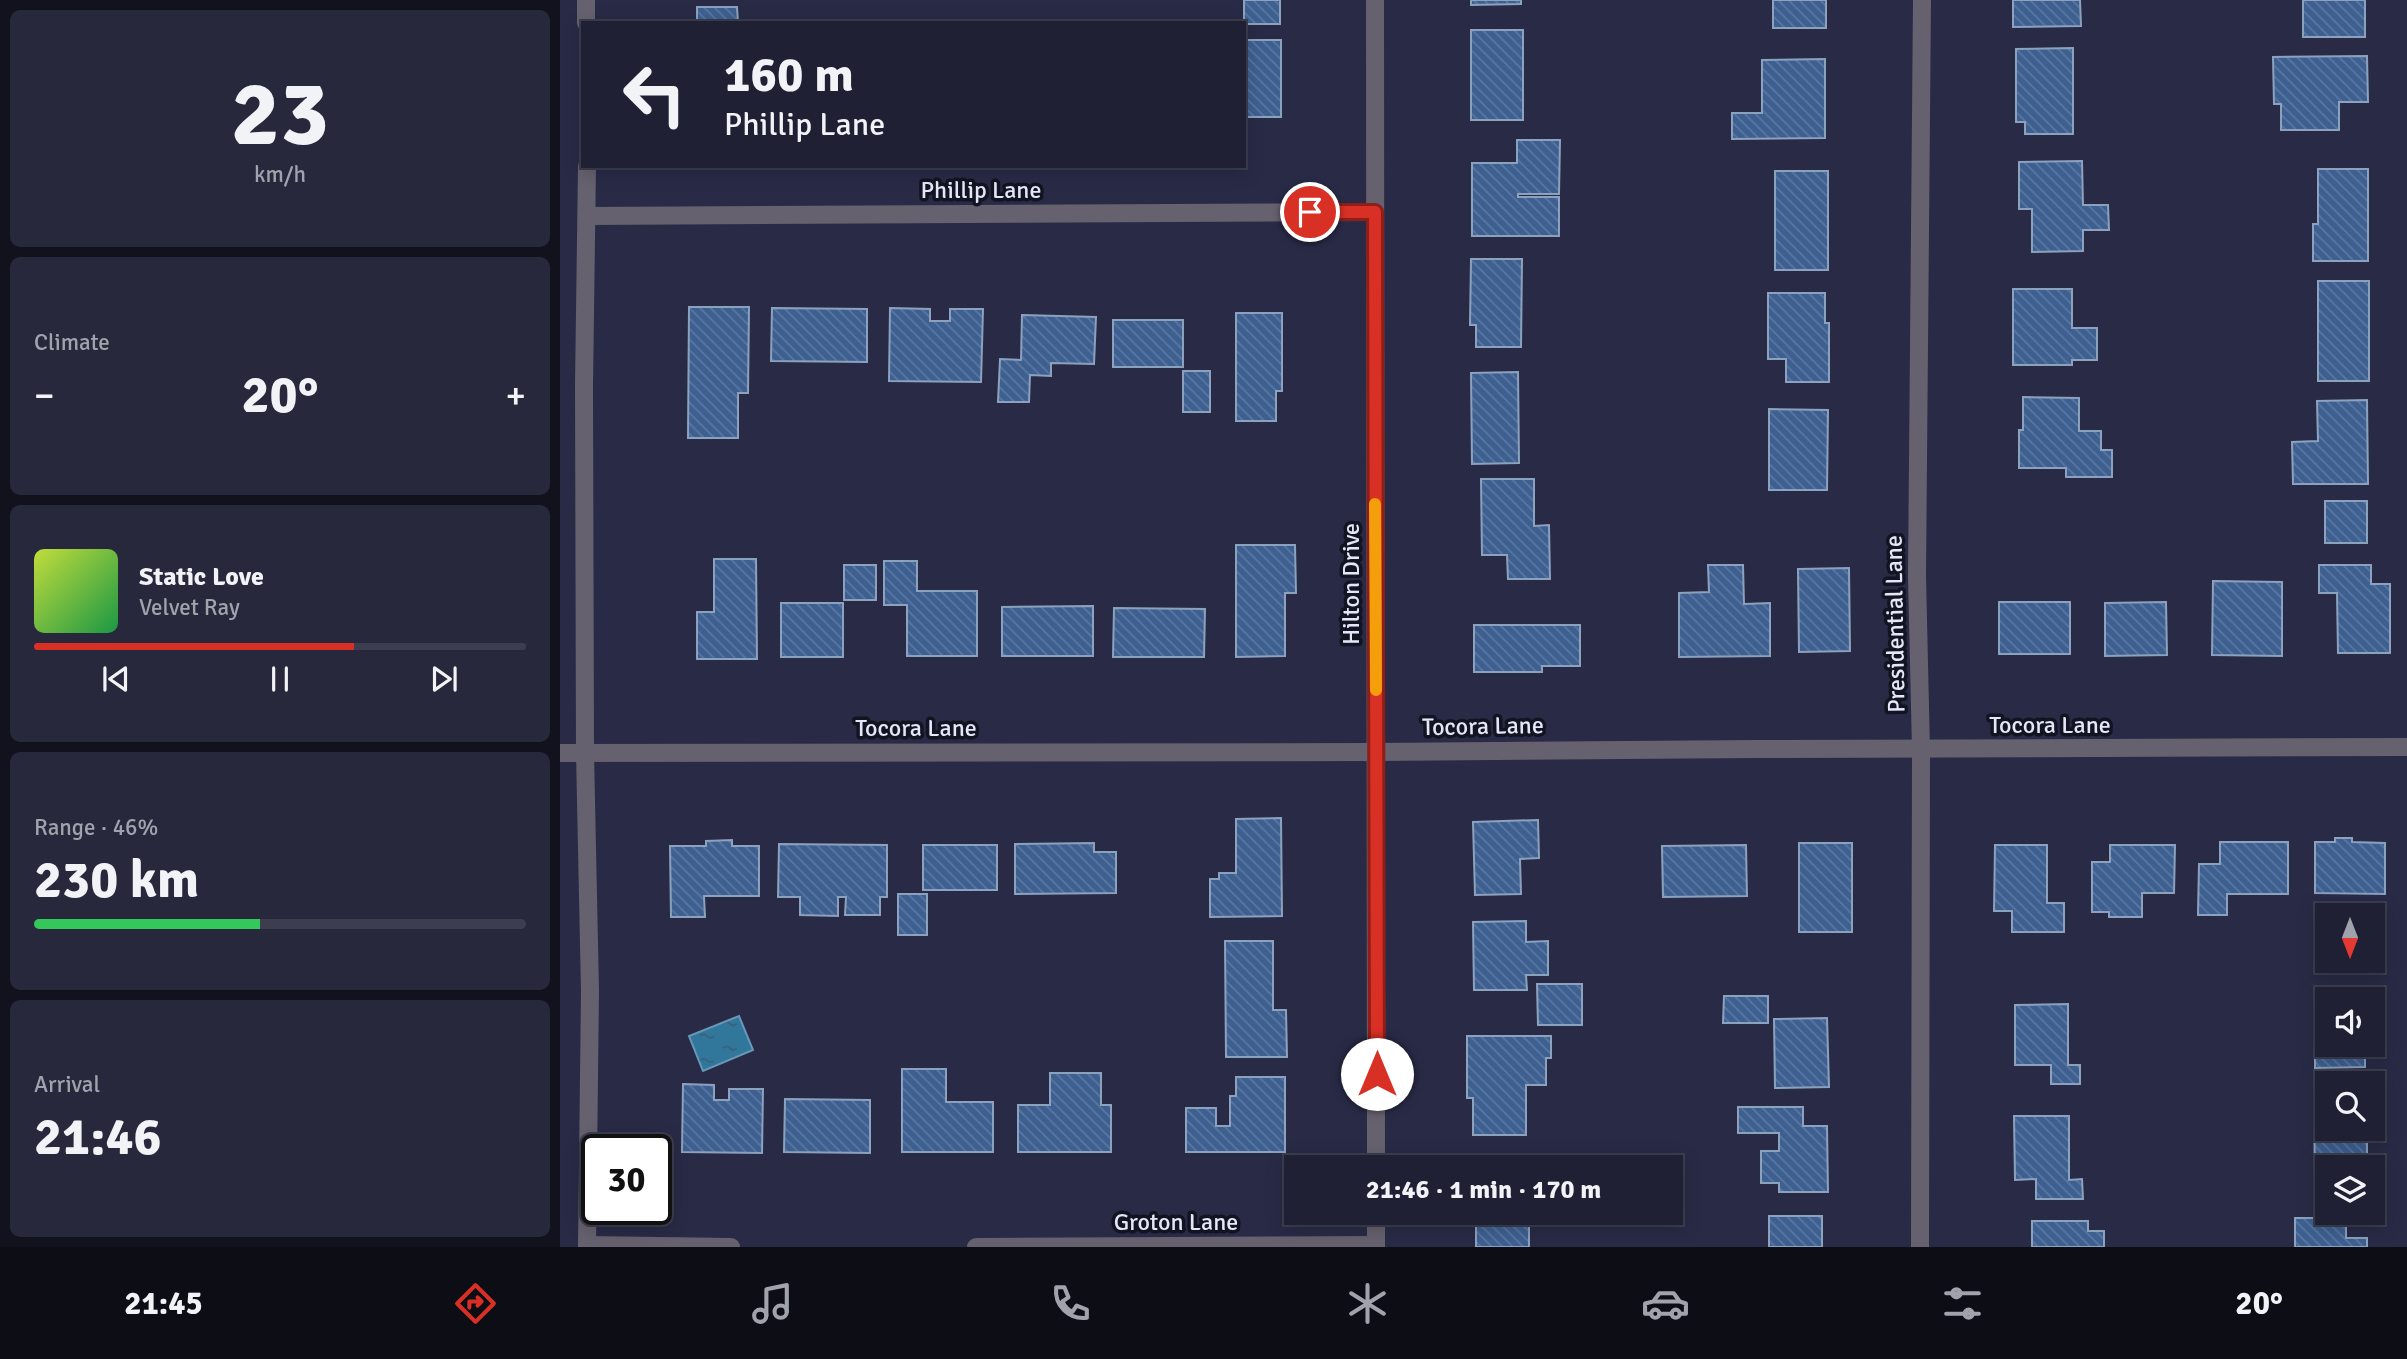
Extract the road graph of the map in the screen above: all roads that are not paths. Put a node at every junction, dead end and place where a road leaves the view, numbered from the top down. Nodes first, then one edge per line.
1 (586, 0) edge
2 (1375, 0) edge
3 (1922, 0) edge
4 (586, 21) edge
5 (587, 168) edge
6 (1375, 212) junction
7 (587, 216) junction
8 (2407, 747) edge
9 (1921, 750) junction
10 (1376, 752) junction
11 (560, 753) edge
12 (585, 753) junction
13 (1376, 1155) edge
14 (1376, 1225) edge
15 (587, 1246) edge
16 (1376, 1246) edge
17 (731, 1247) edge
18 (976, 1247) edge
19 (1920, 1247) edge

1 - 4 street
2 - 6 street, Hilton Drive
3 - 9 street, Presidential Lane
5 - 7 street
6 - 7 street, Phillip Lane
6 - 10 street, Hilton Drive
7 - 12 street
8 - 9 street, Tocora Lane
9 - 10 street, Tocora Lane
9 - 19 street, Presidential Lane
10 - 12 street, Tocora Lane
10 - 13 street, Hilton Drive
11 - 12 street, Tocora Lane
12 - 15 street
14 - 16 street
15 - 17 street
16 - 18 street, Groton Lane

